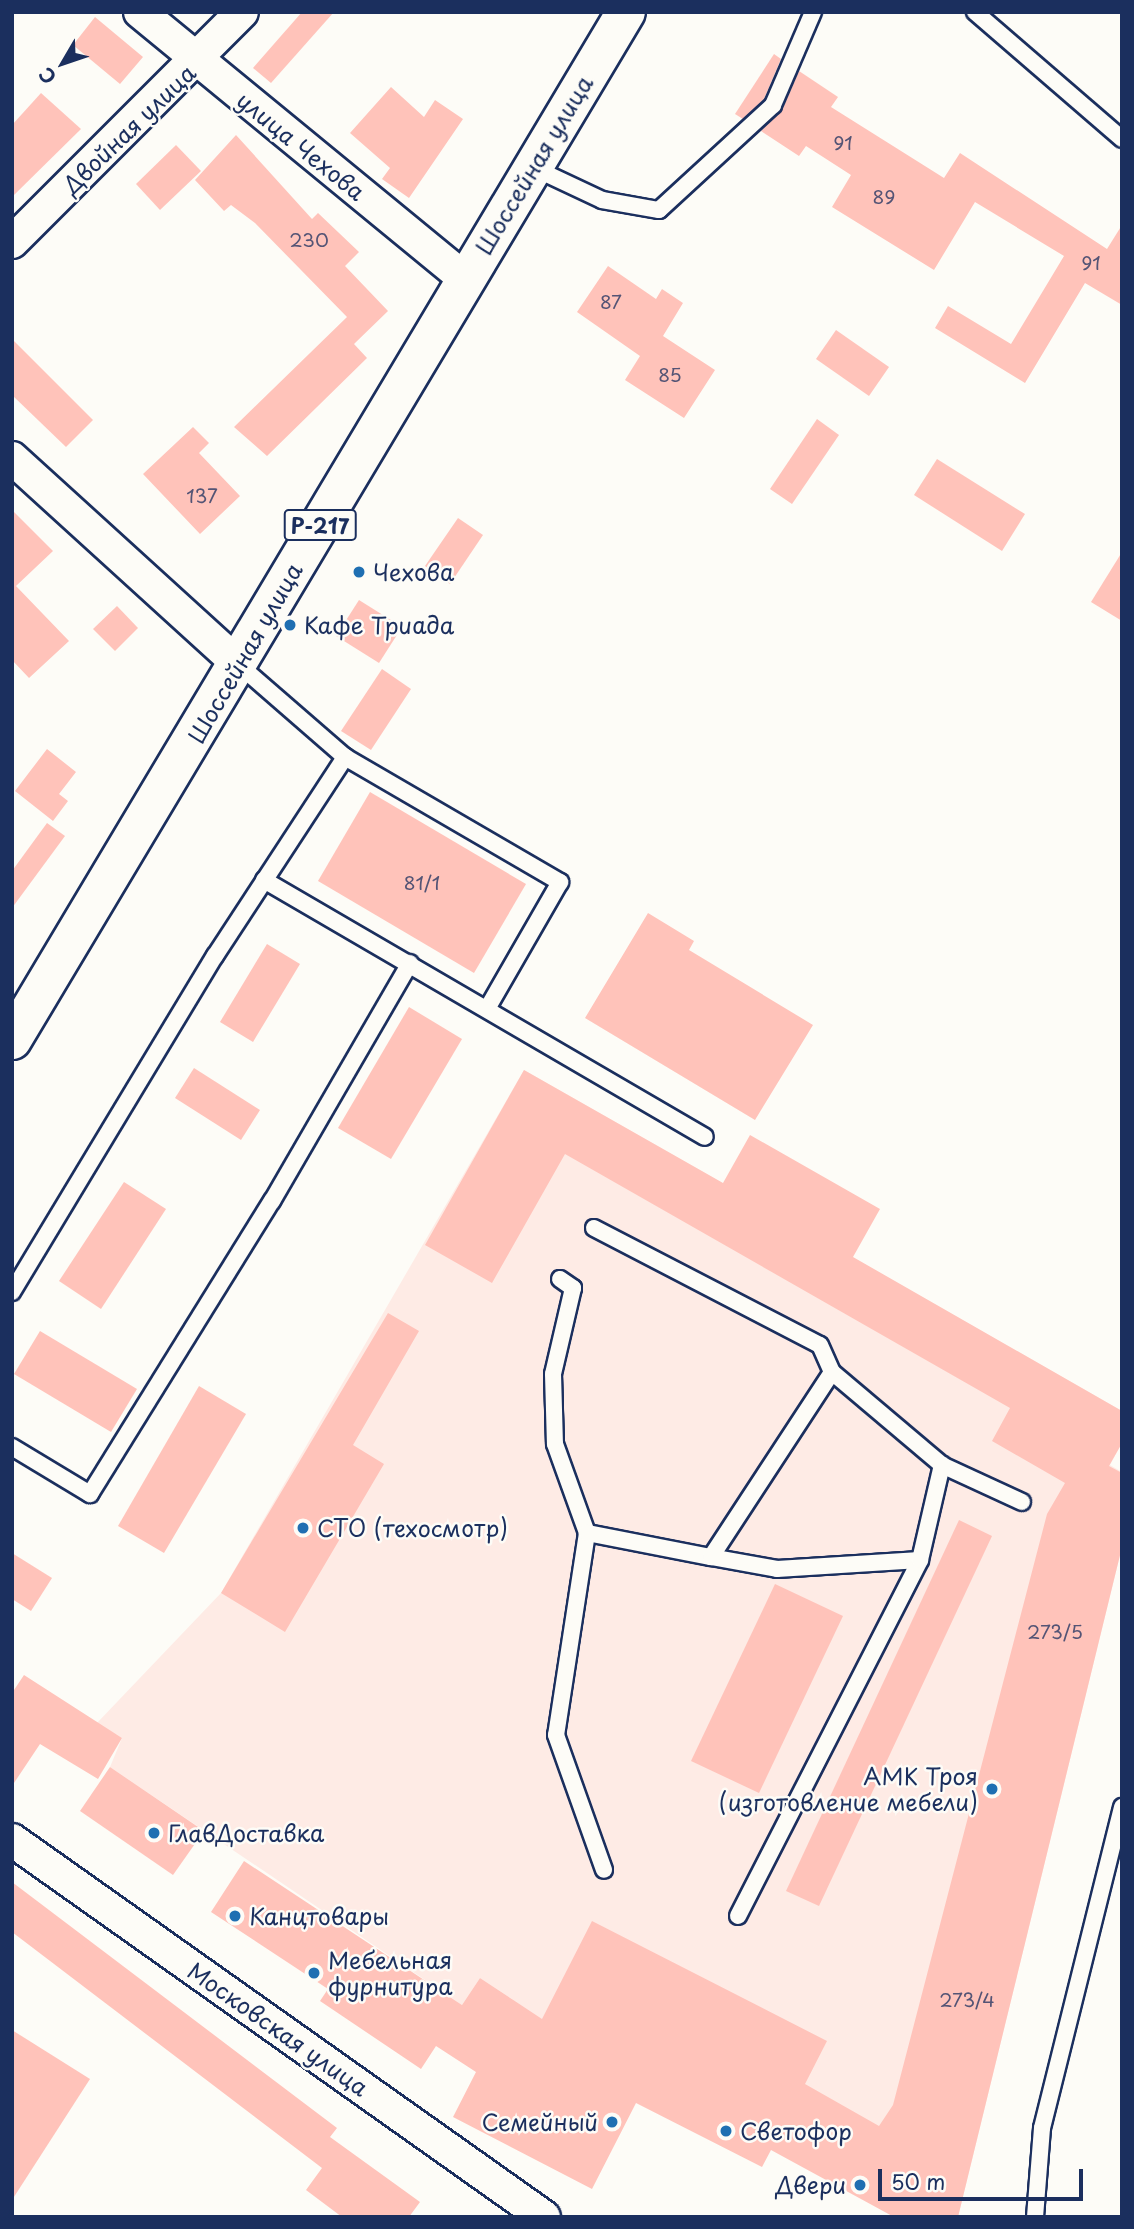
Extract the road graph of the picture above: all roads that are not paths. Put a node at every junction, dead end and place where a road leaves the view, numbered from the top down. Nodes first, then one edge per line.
1 (139, 12) edge
2 (242, 12) edge
3 (626, 12) edge
4 (813, 12) edge
5 (975, 12) edge
6 (198, 63) junction
7 (1122, 139) edge
8 (532, 167) junction
9 (12, 242) edge
10 (465, 279) junction
11 (12, 458) edge
12 (238, 664) junction
13 (345, 757) junction
14 (264, 880) junction
15 (410, 963) junction
16 (488, 1007) junction
17 (12, 1040) edge
18 (705, 1137) dead end
19 (594, 1228) dead end
20 (560, 1279) dead end
21 (12, 1292) edge
22 (832, 1372) junction
23 (12, 1447) edge
24 (942, 1465) junction
25 (1021, 1502) dead end
26 (587, 1533) junction
27 (711, 1557) junction
28 (920, 1560) junction
29 (1122, 1807) edge
30 (12, 1840) edge
31 (604, 1870) dead end
32 (738, 1916) dead end
33 (544, 2217) edge
34 (1035, 2217) edge

1 - 6 street, улица Чехова
2 - 6 street, Двойная улица
3 - 8 highway, Шоссейная улица / Р-217
4 - 8 lane
5 - 7 lane
6 - 9 street, Двойная улица
6 - 10 street, улица Чехова
8 - 10 highway, Шоссейная улица / Р-217
10 - 12 highway, Шоссейная улица / Р-217
11 - 12 street
12 - 13 lane
12 - 17 highway, Шоссейная улица / Р-217
13 - 14 lane
13 - 16 lane
14 - 15 lane
14 - 21 lane
15 - 16 lane
15 - 23 lane
16 - 18 lane
19 - 22 lane
20 - 26 lane
22 - 24 lane
22 - 27 lane
24 - 25 lane
24 - 28 lane
26 - 27 lane
26 - 31 lane
27 - 28 lane
28 - 32 lane
29 - 34 lane
30 - 33 street, Московская улица

